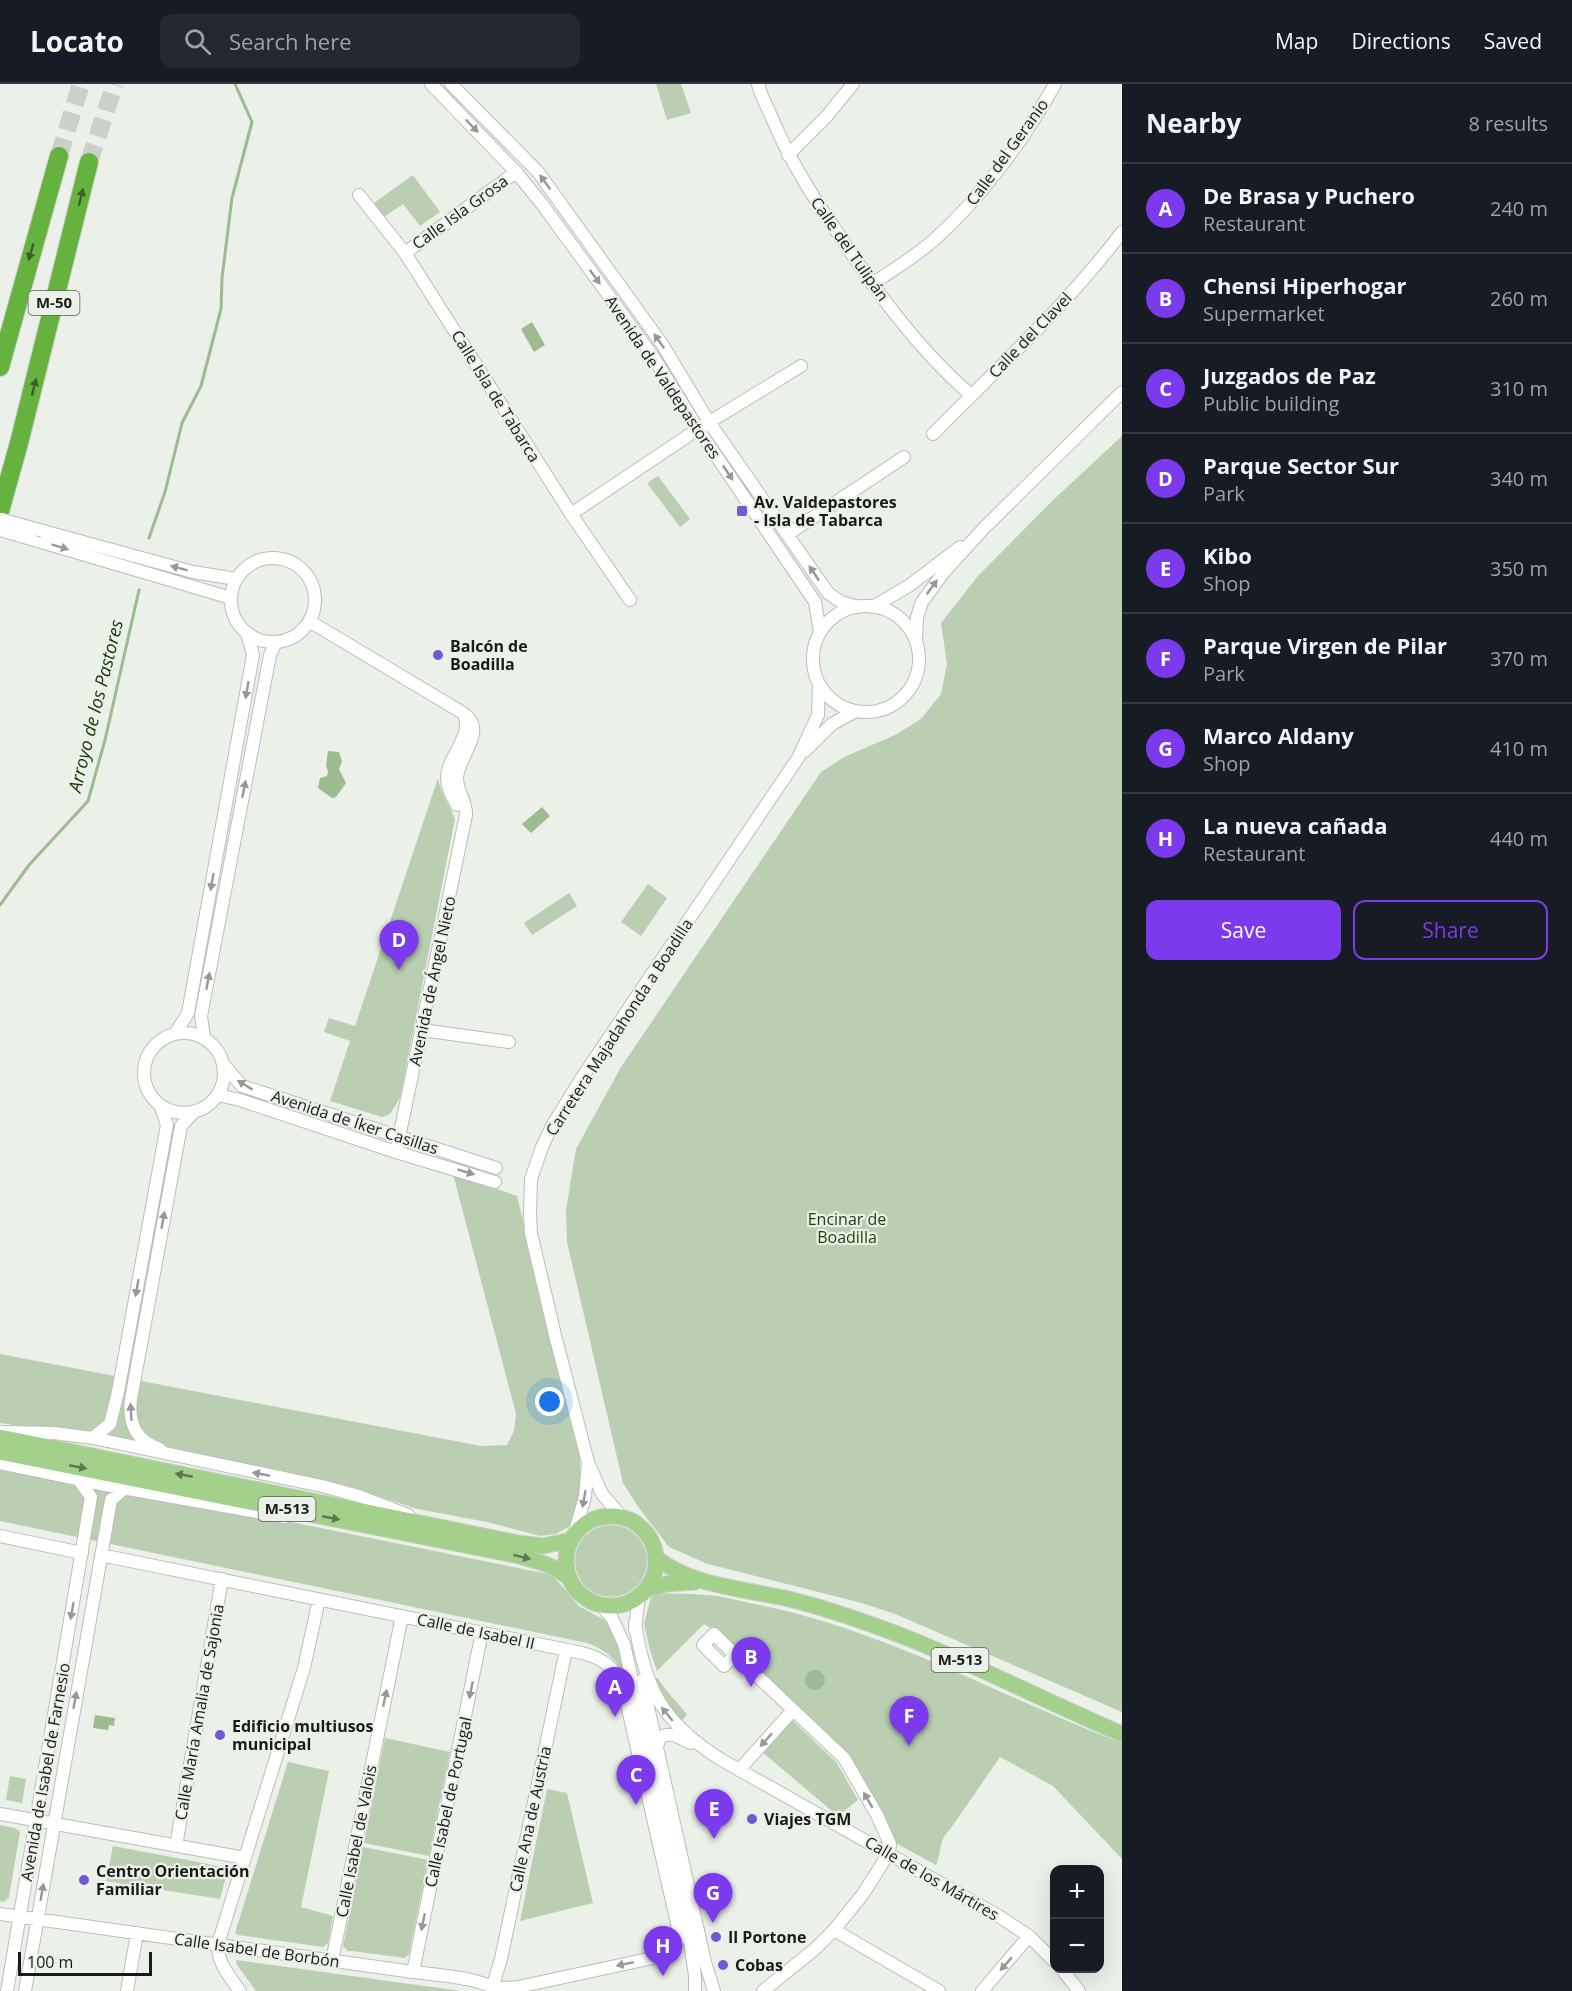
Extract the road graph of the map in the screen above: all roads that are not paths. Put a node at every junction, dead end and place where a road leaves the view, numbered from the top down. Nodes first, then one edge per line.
1 (431, 84) edge
2 (451, 84) edge
3 (758, 84) edge
4 (853, 84) edge
5 (1055, 84) edge
6 (788, 154) junction
7 (59, 156) tunnel mouth
8 (89, 162) tunnel mouth
9 (516, 172) junction
10 (359, 195) dead end
11 (1122, 232) edge
12 (405, 252) junction
13 (872, 284) junction
14 (12, 319) junction
15 (0, 353) edge
16 (801, 366) dead end
17 (0, 367) edge
18 (1122, 392) edge
19 (971, 395) junction
20 (703, 425) junction
21 (933, 434) dead end
22 (20, 443) junction
23 (904, 457) dead end
24 (0, 511) edge
25 (571, 514) junction
26 (0, 519) edge
27 (984, 528) junction
28 (0, 530) edge
29 (788, 534) junction
30 (0, 539) edge
31 (236, 579) junction
32 (231, 598) junction
33 (630, 600) dead end
34 (858, 607) junction
35 (873, 607) junction
36 (309, 621) junction
37 (820, 632) junction
38 (247, 633) junction
39 (276, 642) junction
40 (916, 642) junction
41 (819, 684) junction
42 (856, 711) junction
43 (798, 758) junction
44 (422, 1030) junction
45 (175, 1034) junction
46 (204, 1038) junction
47 (509, 1042) dead end
48 (223, 1064) junction
49 (218, 1095) junction
50 (161, 1107) junction
51 (193, 1113) junction
52 (399, 1137) junction
53 (396, 1152) junction
54 (496, 1168) dead end
55 (495, 1182) dead end
56 (0, 1435) edge
57 (93, 1438) junction
58 (0, 1452) edge
59 (187, 1459) junction
60 (588, 1462) junction
61 (0, 1463) edge
62 (79, 1480) junction
63 (124, 1489) junction
64 (297, 1511) junction
65 (623, 1518) junction
66 (479, 1535) junction
67 (0, 1536) edge
68 (573, 1537) junction
69 (82, 1553) junction
70 (101, 1555) junction
71 (655, 1557) junction
72 (222, 1579) junction
73 (570, 1579) junction
74 (713, 1583) junction
75 (642, 1593) junction
76 (319, 1599) junction
77 (600, 1604) junction
78 (402, 1616) junction
79 (635, 1623) junction
80 (482, 1632) junction
81 (566, 1650) junction
82 (735, 1655) dead end
83 (793, 1710) junction
84 (1122, 1734) edge
85 (657, 1746) junction
86 (710, 1753) junction
87 (739, 1770) junction
88 (0, 1814) edge
89 (37, 1819) junction
90 (54, 1824) junction
91 (176, 1845) junction
92 (889, 1853) junction
93 (245, 1858) junction
94 (671, 1899) junction
95 (0, 1914) edge
96 (20, 1916) junction
97 (685, 1916) junction
98 (38, 1919) junction
99 (834, 1930) junction
100 (137, 1933) junction
101 (1029, 1936) junction
102 (218, 1944) junction
103 (1050, 1957) edge
104 (332, 1961) junction
105 (413, 1972) junction
106 (1065, 1973) edge
107 (130, 1988) edge
108 (490, 1989) edge
109 (7, 1991) edge
110 (25, 1991) edge
111 (240, 1991) edge
112 (695, 1991) edge
113 (714, 1991) edge
114 (763, 1991) edge
115 (939, 1991) edge
116 (982, 1991) edge
117 (1079, 1991) edge

1 -> 9 street, Avenida de Valdepastores
20 -> 2 street, Avenida de Valdepastores
3 - 6 street, Calle del Tulipán
4 - 6 street
5 - 13 street, Calle del Geranio
6 - 13 street, Calle del Tulipán
7 -> 14 highway, M-50
22 -> 8 highway, M-50
9 - 12 street, Calle Isla Grosa
9 -> 20 street, Avenida de Valdepastores
10 - 12 street, Calle Isla de Tabarca
11 - 19 street, Calle del Clavel
12 - 25 street, Calle Isla de Tabarca
13 - 19 street, Calle del Tulipán
14 - 15 highway
14 - 17 highway, M-50
16 - 20 street
18 - 27 street
19 - 21 street, Calle del Clavel
20 - 25 street
20 - 29 street, Avenida de Valdepastores
20 -> 37 street, Avenida de Valdepastores
22 - 24 highway, M-50
22 - 30 highway
23 - 29 street
25 - 33 street, Calle Isla de Tabarca
31 -> 26 street, bridge
27 - 35 street
40 -> 27 street
28 -> 32 street, bridge
34 -> 29 street, Avenida de Valdepastores
31 - 32 street
31 - 36 street
32 - 38 street
34 - 35 street
34 - 37 street
35 - 40 street
36 - 39 street
36 - 44 street, Avenida de Ángel Nieto
37 - 41 street
38 - 39 street
38 -> 45 street
46 -> 39 street
40 - 42 street
41 - 42 street
41 - 43 street, Carretera Majadahonda a Boadilla
42 - 43 street, Carretera Majadahonda a Boadilla
43 - 60 street, Carretera Majadahonda a Boadilla
44 - 47 street
44 - 52 street, Avenida de Ángel Nieto
45 - 46 street
45 - 50 street
46 - 48 street
48 - 49 street
52 -> 48 street, Avenida de Íker Casillas
49 - 51 street
49 - 53 street, Avenida de Íker Casillas
50 - 51 street
50 -> 57 street
59 -> 51 street
52 - 53 street, Avenida de Ángel Nieto
52 - 54 street, Avenida de Íker Casillas
53 -> 55 street, Avenida de Íker Casillas
56 - 57 street
66 -> 56 main road, M-513
57 - 59 street
58 -> 64 main road, M-513
66 -> 59 street
60 - 65 street, Carretera Majadahonda a Boadilla
60 -> 68 street, Carretera Majadahonda a Boadilla
61 - 62 street
62 - 63 street
62 - 69 street, Avenida de Isabel de Farnesio
63 - 64 street
63 - 70 street, Avenida de Isabel de Farnesio
64 -> 73 main road, M-513
65 - 68 main road, M-513
65 - 71 main road
66 - 68 main road, M-513
67 - 69 street
68 - 73 main road
69 -> 89 street, Avenida de Isabel de Farnesio
70 - 72 street, Calle de Isabel II
90 -> 70 street, Avenida de Isabel de Farnesio
71 - 74 main road, M-513
71 - 75 main road
72 - 76 street, Calle de Isabel II
72 - 91 street, Calle María Amalia de Sajonia
73 - 77 main road, M-513
74 - 75 main road, M-513
74 - 84 main road, M-513
75 - 77 main road, M-513
75 - 79 street
76 - 78 street, Calle de Isabel II
76 - 93 street
77 - 97 street
78 - 80 street, Calle de Isabel II
104 -> 78 street, Calle Isabel de Valois
79 - 85 street
86 -> 79 street, Calle de los Mártires
80 - 81 street, Calle de Isabel II
80 -> 105 street, Calle Isabel de Portugal
81 - 94 street, Calle de Isabel II
81 - 108 street, Calle Ana de Austria
82 - 83 street
83 -> 87 street
92 -> 83 street
85 - 86 street, Calle de los Mártires
85 - 113 street
86 - 87 street, Calle de los Mártires
87 - 92 street, Calle de los Mártires
88 - 89 street
89 - 90 street
89 - 96 street, Avenida de Isabel de Farnesio
90 - 91 street
98 -> 90 street, Avenida de Isabel de Farnesio
91 - 93 street
92 - 99 street
92 - 101 street, Calle de los Mártires
93 - 102 street
94 - 97 street, Calle de Isabel II
94 -> 108 street, Calle de Isabel II
95 - 96 street, Calle Isabel de Borbón
96 - 98 street, Calle Isabel de Borbón
96 - 109 street, Avenida de Isabel de Farnesio
97 - 112 street
98 - 100 street, Calle Isabel de Borbón
98 - 110 street, Avenida de Isabel de Farnesio
99 - 114 street
99 - 115 street
100 - 102 street, Calle Isabel de Borbón
100 - 107 street
101 - 103 street, Calle de los Mártires
101 -> 116 street
102 - 104 street, Calle Isabel de Borbón
102 - 111 street
104 - 105 street, Calle Isabel de Borbón
105 - 108 street, Calle Isabel de Borbón
106 - 117 street

